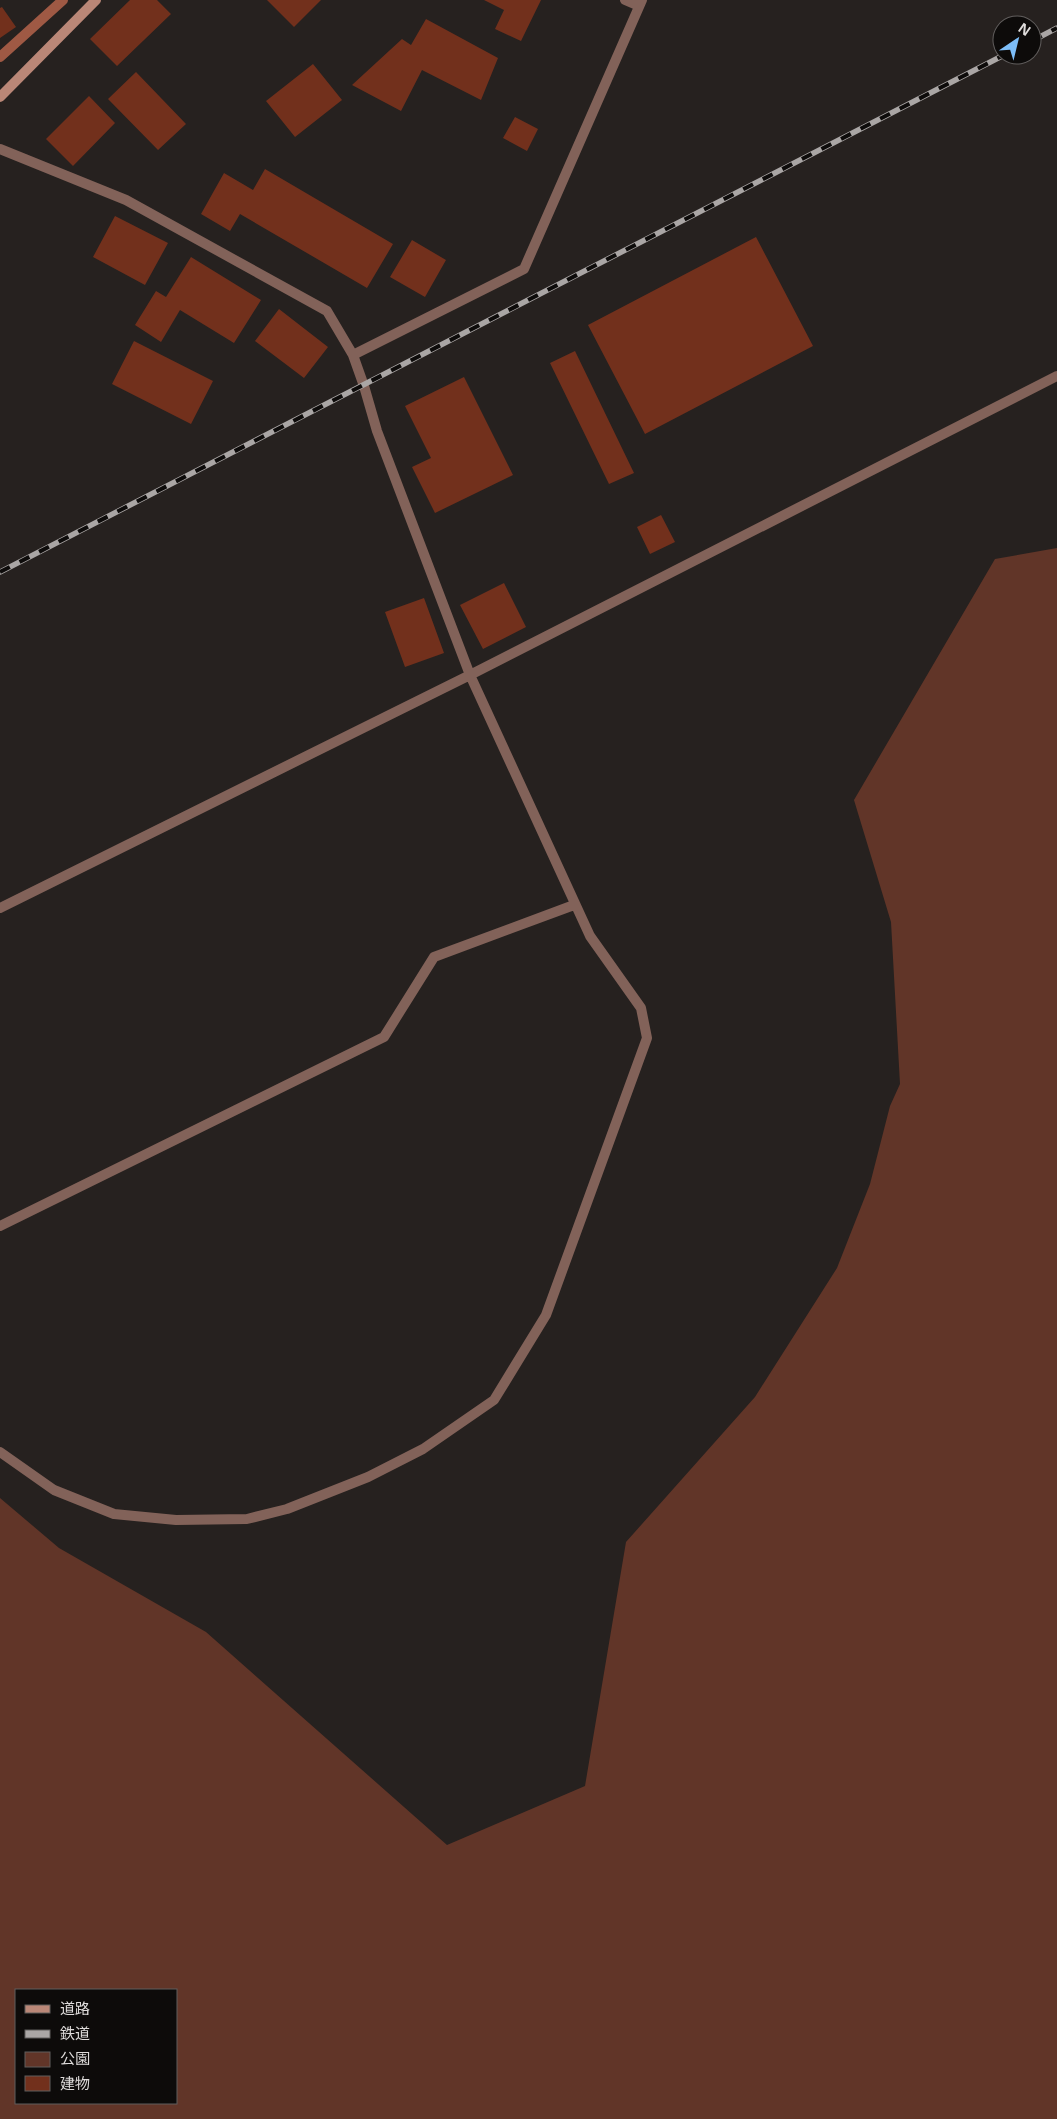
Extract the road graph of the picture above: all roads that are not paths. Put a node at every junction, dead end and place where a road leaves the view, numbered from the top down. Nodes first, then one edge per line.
1 (96, 0) edge
2 (625, 0) edge
3 (641, 3) edge
4 (0, 97) edge
5 (0, 149) edge
6 (353, 355) junction
7 (1057, 376) edge
8 (470, 674) junction
9 (574, 905) junction
10 (0, 908) edge
11 (0, 1226) edge
12 (0, 1452) edge

1 - 4 main road
2 - 3 street
3 - 6 street
5 - 6 street
6 - 8 street
7 - 8 street
8 - 9 street
8 - 10 street
9 - 11 street
9 - 12 street

